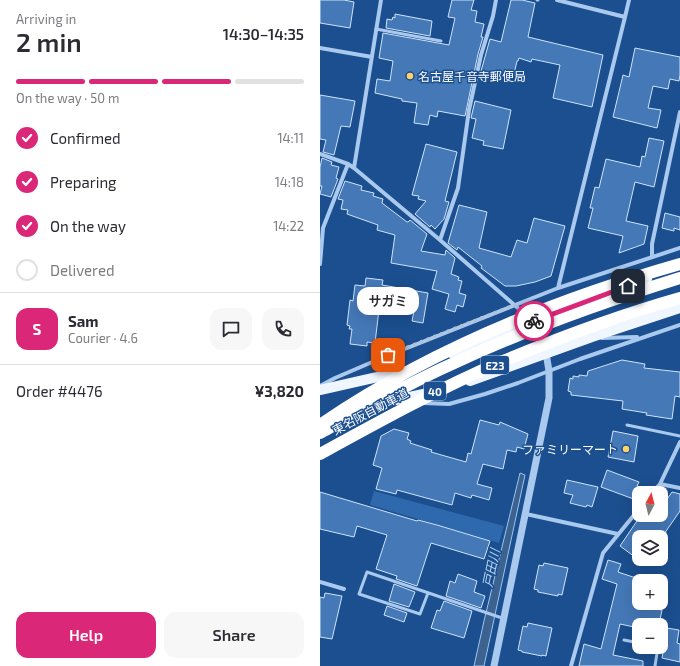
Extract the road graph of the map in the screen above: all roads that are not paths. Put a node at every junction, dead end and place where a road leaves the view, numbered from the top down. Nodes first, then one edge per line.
1 (381, 0) edge
2 (496, 0) edge
3 (557, 0) edge
4 (629, 0) edge
5 (625, 17) junction
6 (376, 29) junction
7 (441, 41) dead end
8 (320, 48) edge
9 (372, 57) junction
10 (680, 112) edge
11 (320, 154) edge
12 (348, 164) junction
13 (354, 168) junction
14 (322, 228) edge
15 (440, 240) junction
16 (680, 248) edge
17 (652, 256) junction
18 (320, 264) edge
19 (680, 264) edge
20 (680, 270) edge
21 (680, 278) edge
22 (558, 288) junction
23 (680, 298) edge
24 (515, 305) junction
25 (680, 308) edge
26 (533, 321) junction
27 (680, 324) edge
28 (644, 336) junction
29 (592, 337) junction
30 (546, 353) junction
31 (549, 371) junction
32 (320, 386) edge
33 (320, 390) edge
34 (396, 400) junction
35 (360, 408) junction
36 (320, 417) edge
37 (320, 425) edge
38 (627, 425) dead end
39 (320, 433) edge
40 (680, 436) edge
41 (320, 438) edge
42 (680, 442) edge
43 (320, 454) edge
44 (660, 484) joint
45 (680, 488) edge
46 (526, 514) junction
47 (632, 517) edge
48 (618, 534) junction
49 (320, 582) edge
50 (344, 589) dead end
51 (428, 593) junction
52 (504, 619) junction
53 (624, 640) dead end
54 (632, 642) edge
55 (657, 654) edge
56 (494, 666) edge
57 (570, 666) edge
58 (655, 666) edge

1 - 6 street
2 - 15 street
3 - 5 street
4 - 5 street
5 - 22 street
6 - 7 lane
6 - 9 street
8 - 9 street
9 - 13 street
10 - 17 street
11 - 12 street
12 - 13 street
12 - 14 street
13 - 15 street
14 - 18 street
15 - 24 street
16 - 17 street
17 - 22 street
19 - 37 highway, bridge
20 - 26 main road, 40
21 - 39 highway, 東名阪自動車道 / E23, bridge
22 - 24 street
23 - 43 highway, 東名阪自動車道 / E23, bridge
24 - 26 street
24 - 32 street
25 - 29 main road, 40
26 - 30 street
26 - 33 main road, 40
27 - 28 street
28 - 29 street
28 - 31 street
29 - 30 main road, 40
30 - 31 street
30 - 34 main road, 40
31 - 34 street
31 - 46 street
34 - 35 main road, 40
35 - 36 main road, 40
35 - 41 street
38 - 40 lane
42 - 44 street
44 - 45 street
46 - 48 street
46 - 52 street
47 - 48 street
48 - 57 street
49 - 50 street
51 - 51 lane
51 - 52 lane
52 - 56 street
53 - 54 lane
55 - 58 lane

